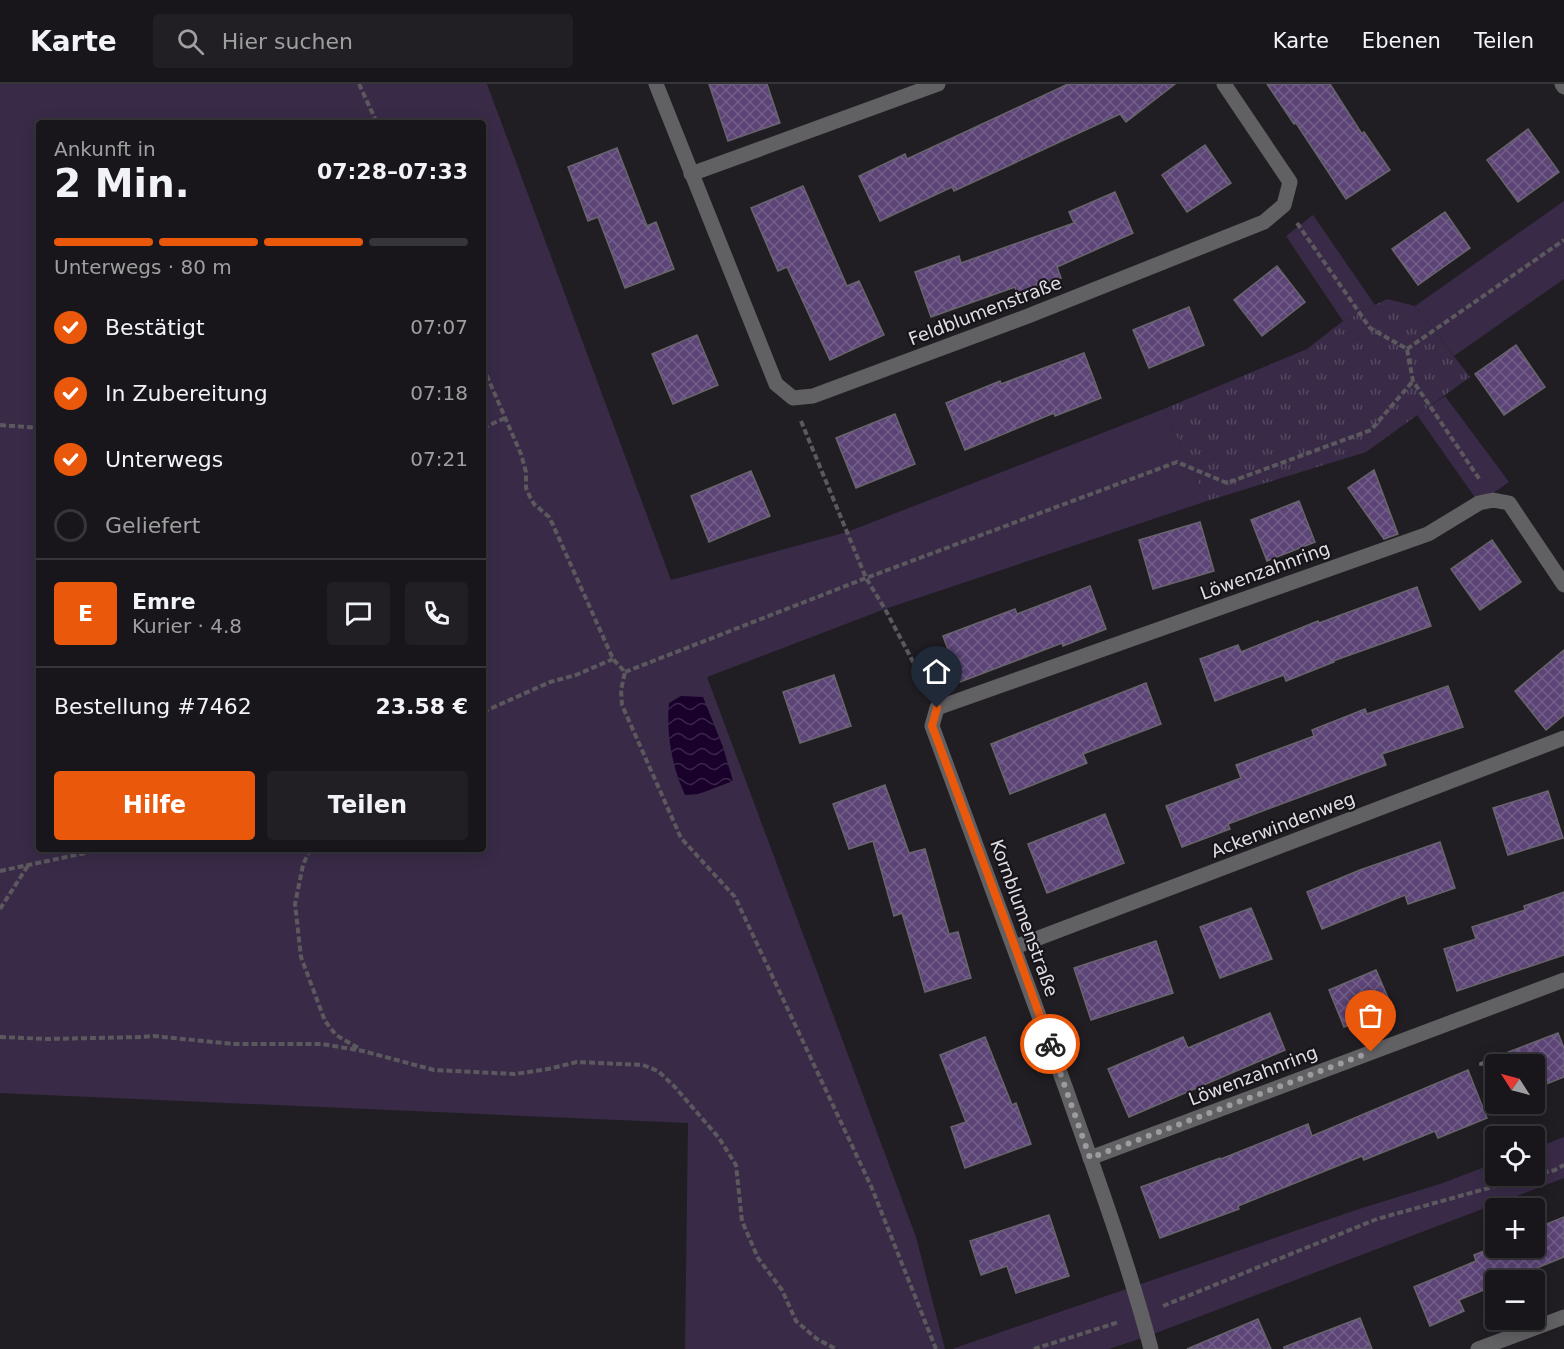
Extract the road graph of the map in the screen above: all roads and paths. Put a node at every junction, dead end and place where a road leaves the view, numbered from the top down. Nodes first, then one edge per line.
1 (360, 84) edge
2 (656, 84) edge
3 (938, 84) edge
4 (1224, 84) edge
5 (375, 120) edge
6 (691, 174) junction
7 (1284, 205) junction
8 (1564, 240) edge
9 (1407, 349) junction
10 (486, 374) edge
11 (1413, 381) junction
12 (793, 398) junction
13 (505, 418) junction
14 (0, 425) edge
15 (486, 427) edge
16 (36, 428) edge
17 (1493, 500) junction
18 (866, 578) junction
19 (1564, 585) edge
20 (613, 659) junction
21 (625, 672) junction
22 (937, 708) junction
23 (486, 711) edge
24 (1564, 738) edge
25 (89, 852) edge
26 (309, 852) edge
27 (29, 864) junction
28 (0, 871) edge
29 (0, 909) edge
30 (1015, 947) junction
31 (1564, 980) edge
32 (0, 1037) edge
33 (363, 1051) junction
34 (1090, 1158) junction
35 (1564, 1165) edge
36 (1545, 1173) edge
37 (1497, 1186) edge
38 (1142, 1314) junction
39 (1564, 1317) edge
40 (836, 1349) edge
41 (936, 1349) edge
42 (1034, 1349) edge
43 (1151, 1349) edge
44 (1478, 1349) edge

1 - 5 path
2 - 6 street
3 - 6 street
4 - 7 street
6 - 12 street
7 - 9 path
7 - 12 street, Feldblumenstraße
8 - 9 path
9 - 11 path
10 - 13 path
11 - 17 path
11 - 18 path
12 - 18 path
13 - 15 path
13 - 20 path
14 - 16 path
17 - 19 street
17 - 22 street, Löwenzahnring
18 - 21 path
18 - 22 path
20 - 21 path
20 - 23 path
21 - 41 path
22 - 30 street, Kornblumenstraße
24 - 30 street, Ackerwindenweg
25 - 27 path
26 - 33 path
27 - 28 path
27 - 29 path
30 - 34 street, Kornblumenstraße
31 - 34 street, Löwenzahnring
32 - 33 path
33 - 40 path
34 - 38 street, Kornblumenstraße
35 - 36 path
37 - 38 path
38 - 42 path
38 - 43 street, Kornblumenstraße
39 - 44 street

